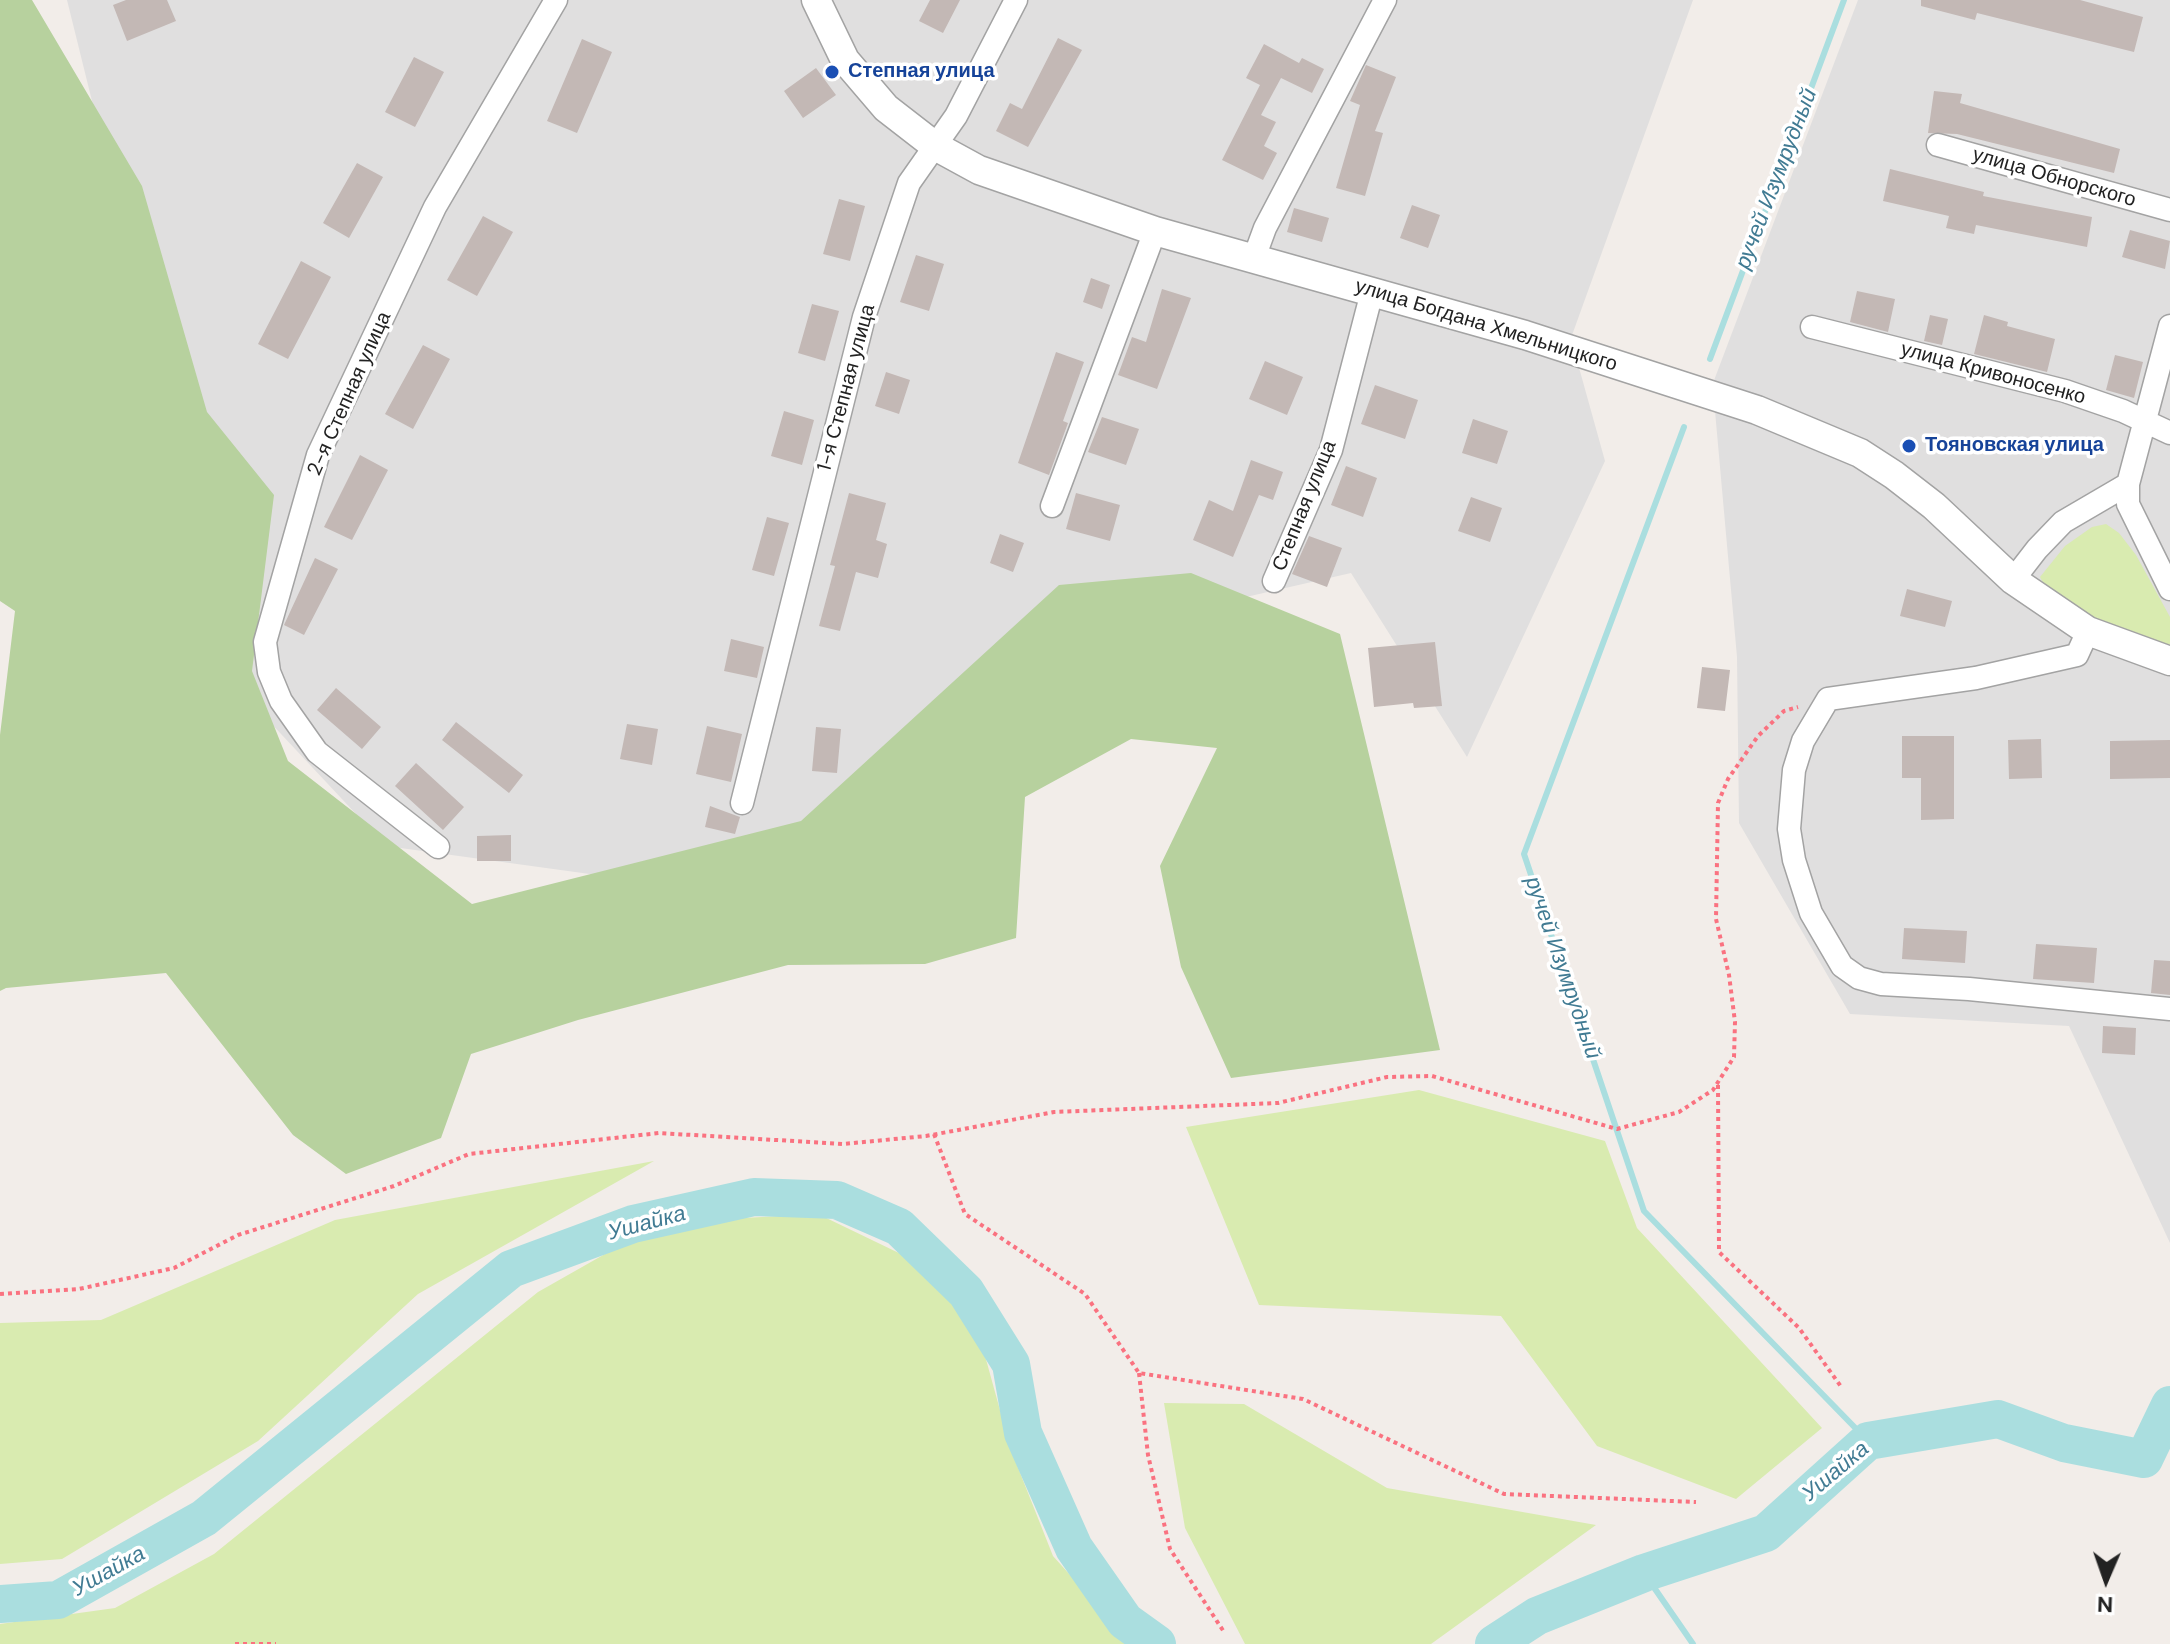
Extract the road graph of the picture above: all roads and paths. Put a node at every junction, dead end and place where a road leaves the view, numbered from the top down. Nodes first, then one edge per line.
1 (556, 0) edge
2 (816, 0) edge
3 (1016, 0) edge
4 (1385, 0) edge
5 (1938, 145) dead end
6 (935, 146) junction
7 (2170, 210) edge
8 (1155, 231) junction
9 (1254, 258) junction
10 (1372, 292) junction
11 (2170, 326) edge
12 (1812, 327) dead end
13 (2144, 423) junction
14 (2170, 433) edge
15 (2128, 484) junction
16 (1052, 506) dead end
17 (2013, 580) junction
18 (1274, 581) dead end
19 (2170, 589) edge
20 (2088, 631) junction
21 (2170, 661) edge
22 (1828, 699) junction
23 (742, 803) dead end
24 (438, 847) dead end
25 (2170, 1009) edge
26 (1718, 1082) junction
27 (934, 1134) junction
28 (0, 1294) edge
29 (1139, 1373) junction
30 (1842, 1388) dead end
31 (1696, 1502) dead end
32 (1224, 1632) dead end
33 (235, 1644) edge
34 (276, 1644) edge

1 - 24 street, 2-я Степная улица
2 - 6 street, улица Богдана Хмельницкого
3 - 6 street, 1-я Степная улица
4 - 9 street
5 - 7 street, улица Обнорского
6 - 8 street, улица Богдана Хмельницкого
6 - 23 street, 1-я Степная улица
8 - 9 street, улица Богдана Хмельницкого
8 - 16 street
9 - 10 street, улица Богдана Хмельницкого
10 - 17 street, улица Богдана Хмельницкого
10 - 18 street, Степная улица
11 - 13 street
12 - 13 street, улица Кривоносенко
13 - 14 street, улица Кривоносенко
13 - 15 street
15 - 17 street
15 - 19 street
17 - 20 street, улица Богдана Хмельницкого
20 - 21 street, улица Богдана Хмельницкого
20 - 22 street
22 - 25 street
22 - 26 path
26 - 27 path
26 - 30 path
27 - 28 path
27 - 29 path
29 - 31 path
29 - 32 path
33 - 34 path

